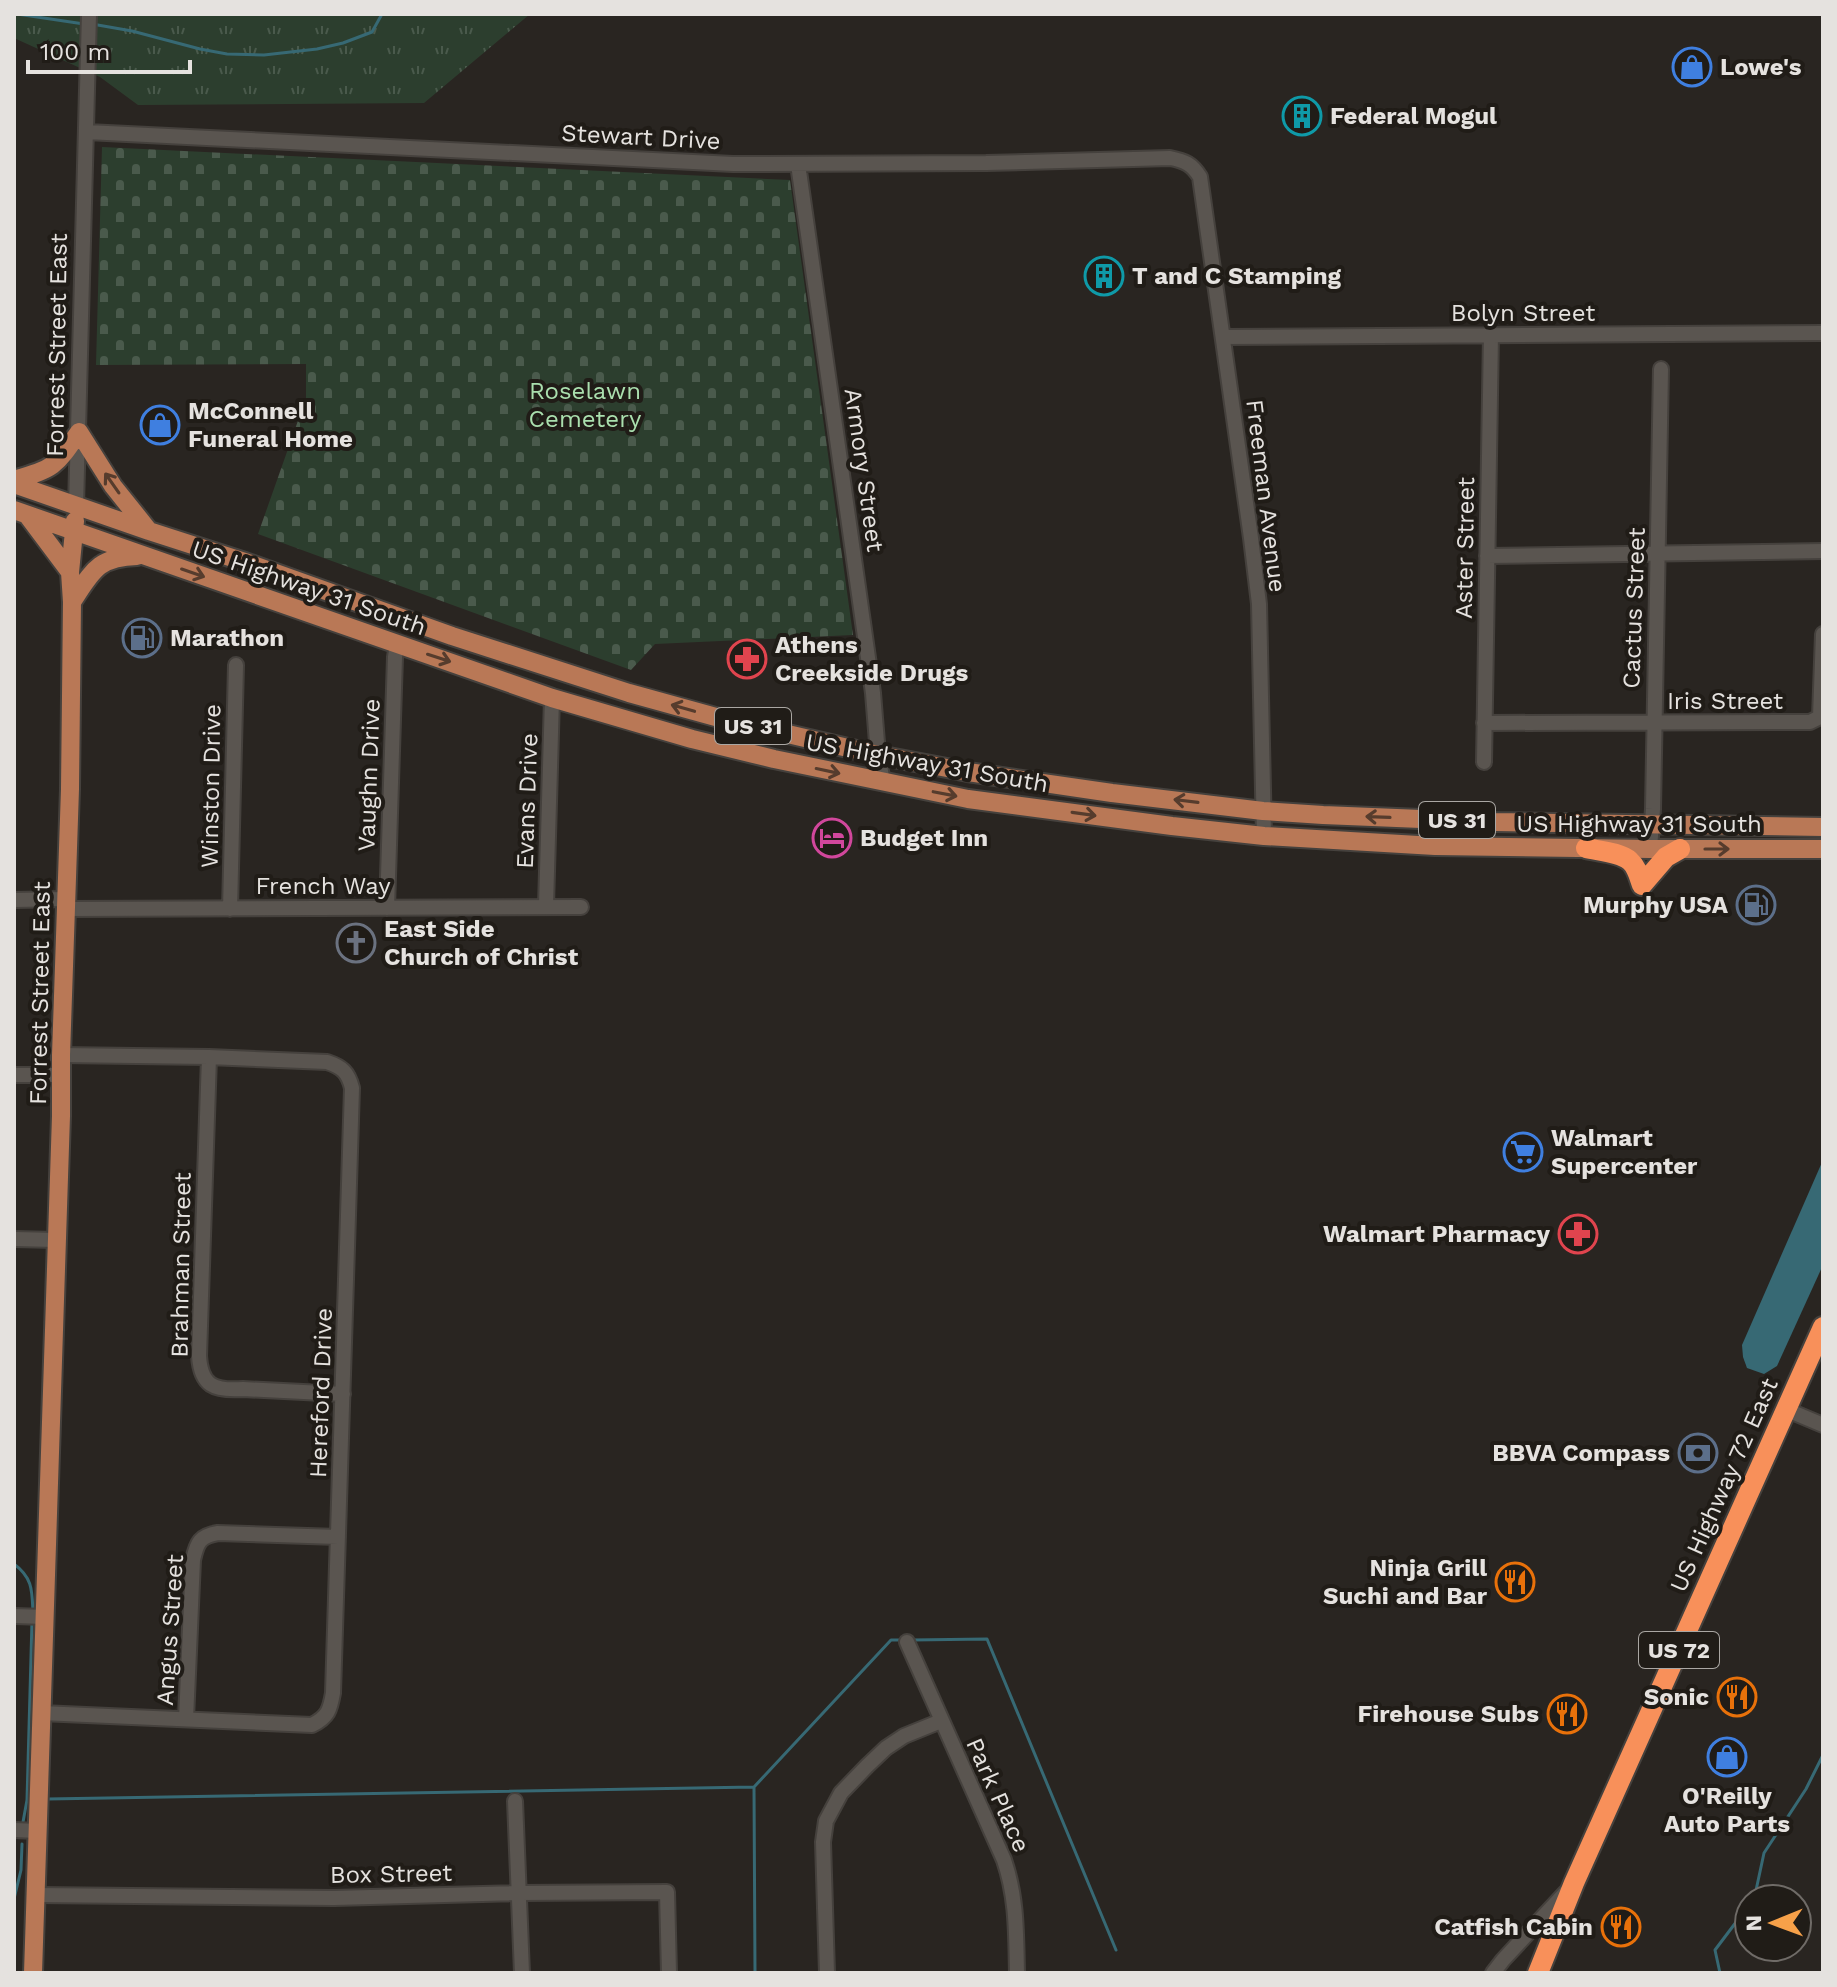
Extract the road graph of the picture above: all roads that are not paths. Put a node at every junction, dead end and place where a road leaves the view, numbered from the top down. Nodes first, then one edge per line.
1 (89, 14) edge
2 (87, 132) junction
3 (798, 164) junction
4 (1193, 166) joint
5 (1823, 333) edge
6 (1491, 334) junction
7 (1223, 337) junction
8 (1661, 369) dead end
9 (79, 432) junction
10 (14, 482) edge
11 (76, 506) junction
12 (20, 512) edge
13 (74, 530) junction
14 (149, 531) junction
15 (1823, 551) edge
16 (1658, 554) junction
17 (141, 555) junction
18 (1487, 556) junction
19 (70, 572) junction
20 (72, 602) junction
21 (1823, 634) edge
22 (397, 644) junction
23 (236, 665) dead end
24 (552, 698) junction
25 (1484, 723) junction
26 (1653, 723) junction
27 (878, 755) junction
28 (1484, 762) dead end
29 (883, 782) junction
30 (1263, 811) junction
31 (1652, 825) junction
32 (1823, 827) edge
33 (1264, 836) junction
34 (1586, 848) junction
35 (1650, 849) junction
36 (1680, 849) junction
37 (1823, 849) edge
38 (14, 900) edge
39 (66, 904) junction
40 (546, 906) junction
41 (581, 907) dead end
42 (387, 908) junction
43 (230, 909) junction
44 (61, 1055) junction
45 (209, 1057) junction
46 (14, 1075) edge
47 (61, 1075) junction
48 (14, 1239) edge
49 (56, 1240) junction
50 (1823, 1327) edge
51 (343, 1394) junction
52 (1785, 1409) junction
53 (1823, 1425) edge
54 (338, 1537) junction
55 (14, 1616) edge
56 (45, 1617) junction
57 (907, 1642) dead end
58 (41, 1713) junction
59 (186, 1719) junction
60 (941, 1721) junction
61 (515, 1801) dead end
62 (14, 1830) edge
63 (38, 1831) junction
64 (1574, 1883) junction
65 (519, 1893) junction
66 (36, 1895) junction
67 (1542, 1964) edge
68 (33, 1973) edge
69 (522, 1973) edge
70 (669, 1973) edge
71 (827, 1973) edge
72 (1017, 1973) edge
73 (1493, 1973) edge
74 (1526, 1973) edge

1 - 2 street, Forrest Street East
2 - 3 street, Stewart Drive
2 - 9 street, Forrest Street East
3 - 4 street, Stewart Drive
3 - 27 street, Armory Street
4 - 7 street, Freeman Avenue
5 - 6 street, Bolyn Street
6 - 7 street, Bolyn Street
6 - 18 street, Aster Street
7 - 30 street, Freeman Avenue
8 - 16 street, Cactus Street
9 - 10 main road
9 - 11 street, Forrest Street East
14 -> 9 main road
10 - 11 main road, US Highway 31 South / US 31
11 - 13 main road, Forrest Street East
11 - 14 main road, US Highway 31 South / US 31
12 - 13 main road, US Highway 31 South / US 31
12 - 19 main road
13 - 17 main road, US Highway 31 South / US 31
13 - 19 main road, Forrest Street East
27 -> 14 main road, US Highway 31 South / US 31
15 - 16 street
16 - 18 street
16 - 26 street, Cactus Street
17 - 20 main road
17 -> 22 main road, US Highway 31 South / US 31
18 - 25 street, Aster Street
19 - 20 main road, Forrest Street East
20 - 39 main road, Forrest Street East
21 - 26 street, Iris Street
22 -> 24 main road, US Highway 31 South / US 31
22 - 42 street, Vaughn Drive
23 - 43 street, Winston Drive
24 -> 29 main road, US Highway 31 South / US 31
24 - 40 street, Evans Drive
25 - 26 street, Iris Street
25 - 28 street, Aster Street
26 - 31 street, Cactus Street
27 - 29 street, Armory Street
30 -> 27 main road, US Highway 31 South / US 31
29 -> 33 main road, US Highway 31 South / US 31
31 -> 30 main road, US Highway 31 South / US 31
30 - 33 street, Freeman Avenue
31 - 32 main road, US Highway 31 South / US 31
31 - 35 street, Cactus Street
33 - 34 main road, US Highway 31 South / US 31
34 - 35 main road, US Highway 31 South / US 31
34 - 36 highway
35 - 36 main road, US Highway 31 South / US 31
36 -> 37 main road, US Highway 31 South / US 31
38 - 39 street, French Way
39 - 43 street, French Way
39 - 44 main road, Forrest Street East
40 - 41 street, French Way
40 - 42 street, French Way
42 - 43 street, French Way
44 - 45 street, Hereford Drive
44 - 47 main road, Forrest Street East
45 - 51 street, Hereford Drive
45 - 51 street, Brahman Street
46 - 47 street
47 - 49 main road, Forrest Street East
48 - 49 street
49 - 56 main road, Forrest Street East
50 - 52 highway, US Highway 72 East / US 72
51 - 54 street, Hereford Drive
52 - 53 street
52 - 64 highway, US Highway 72 East / US 72
54 - 59 street, Angus Street
54 - 59 street, Hereford Drive
55 - 56 street
56 - 58 main road, Forrest Street East
57 - 60 street, Park Place
58 - 59 street, Hereford Drive
58 - 63 main road, Forrest Street East
60 - 71 street
60 - 72 street, Park Place
61 - 65 street
62 - 63 street
63 - 66 main road, Forrest Street East
64 - 67 highway, US Highway 72 East / US 72
64 - 73 street
65 - 66 street, Box Street
65 - 69 street
65 - 70 street, Box Street
66 - 68 main road, Forrest Street East
67 - 74 street

